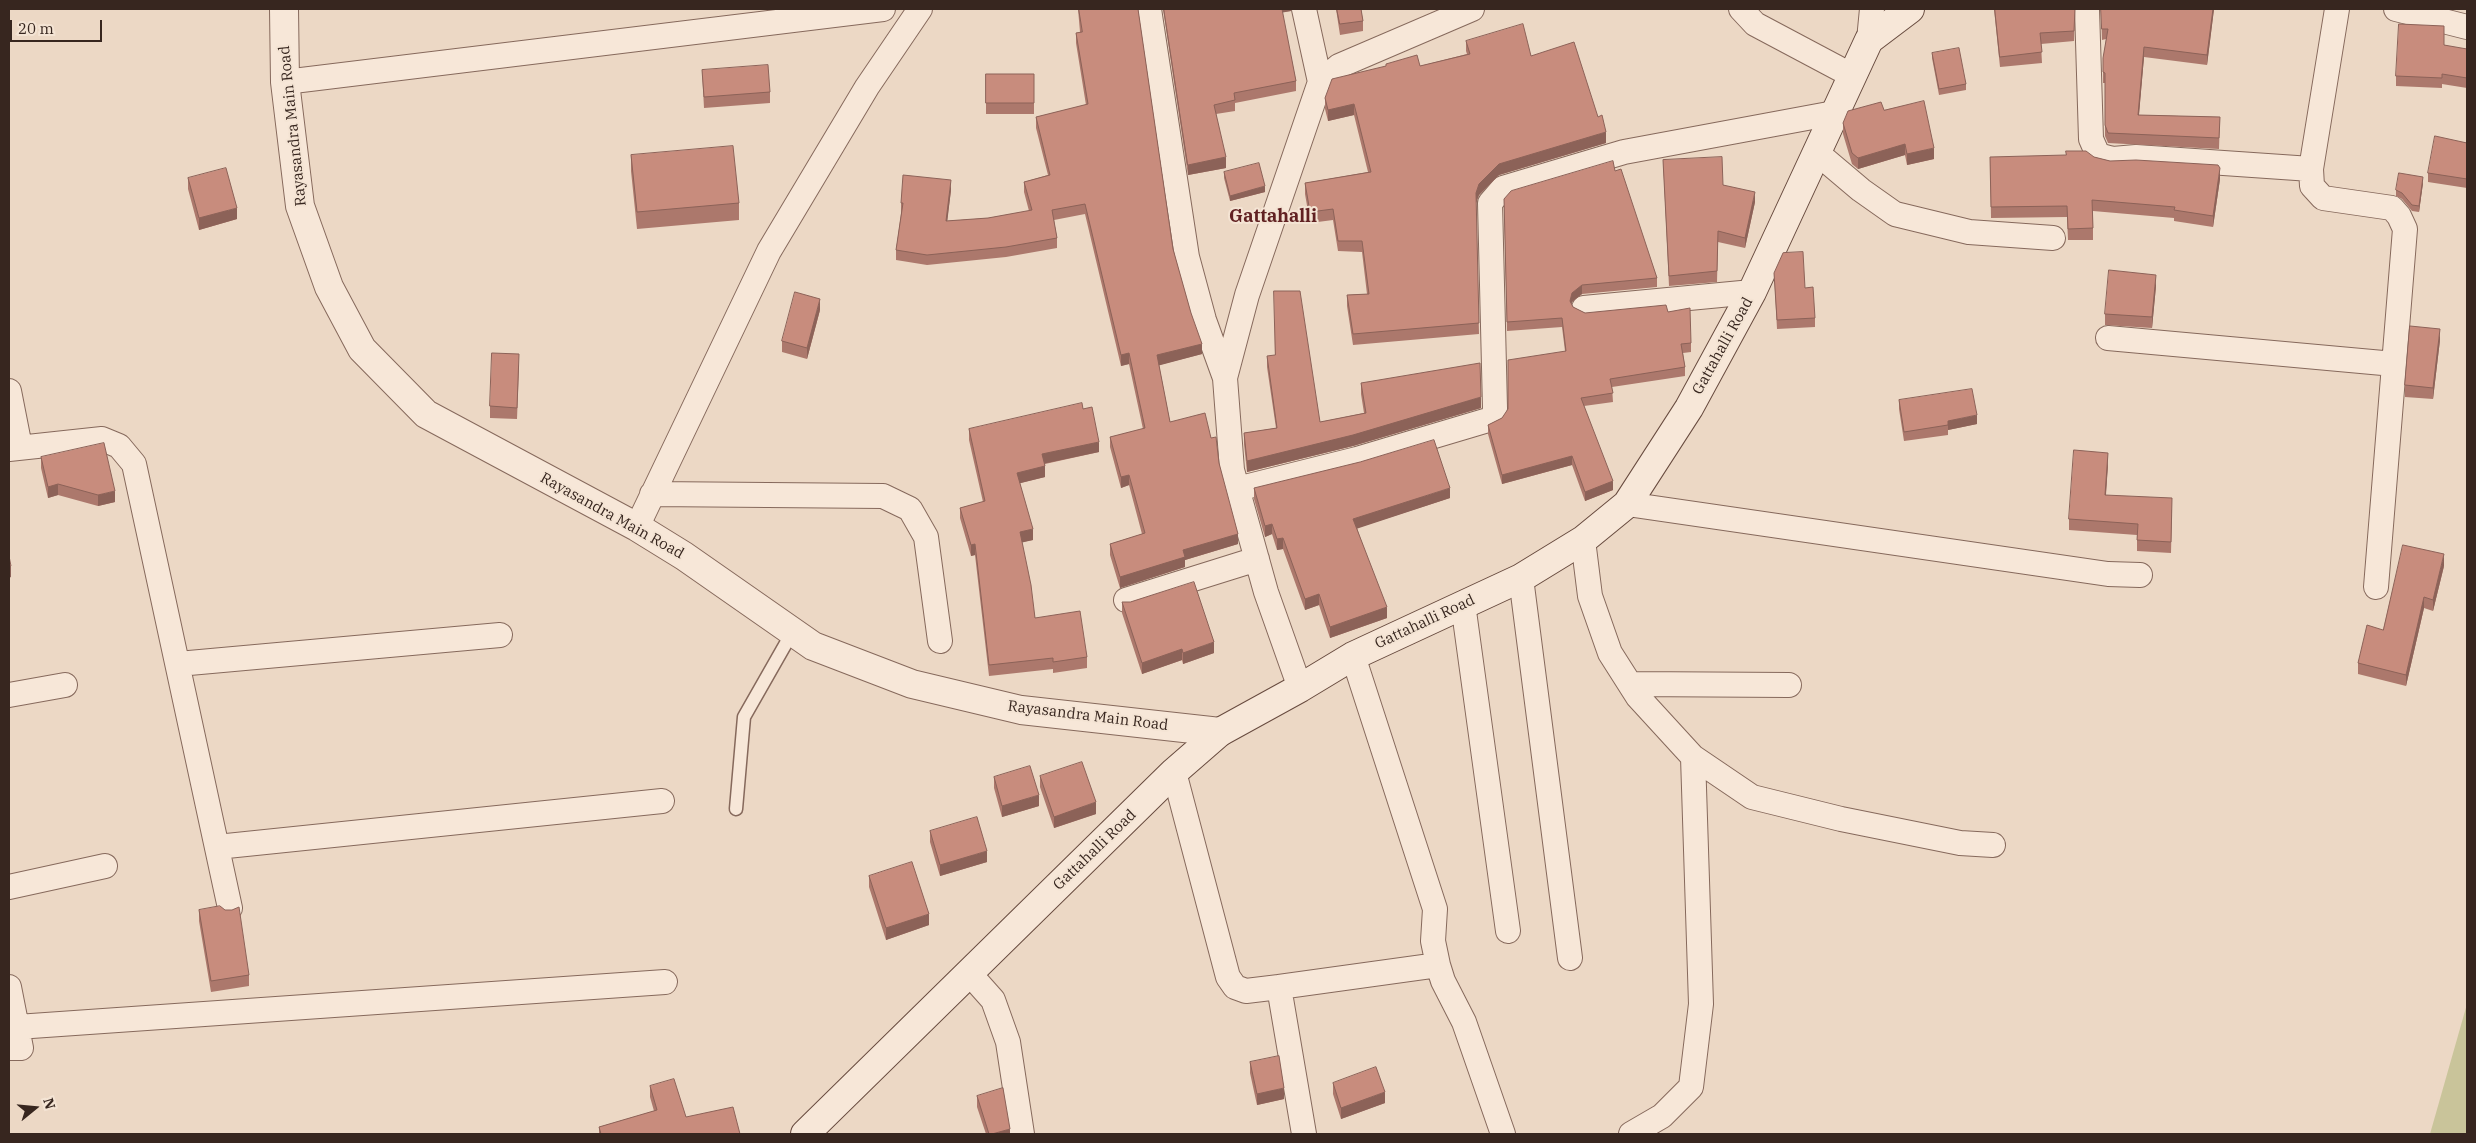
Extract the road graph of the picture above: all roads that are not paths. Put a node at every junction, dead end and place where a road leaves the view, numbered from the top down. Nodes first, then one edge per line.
1 (284, 9) edge
2 (883, 9) edge
3 (920, 9) edge
4 (1149, 9) edge
5 (1304, 9) edge
6 (1472, 9) edge
7 (1741, 9) edge
8 (1872, 9) edge
9 (1910, 9) edge
10 (2087, 9) edge
11 (2337, 9) edge
12 (2396, 9) edge
13 (2467, 27) edge
14 (1868, 40) junction
15 (1851, 75) junction
16 (286, 82) junction
17 (1320, 82) junction
18 (1834, 113) junction
19 (1816, 152) junction
20 (2310, 169) junction
21 (2053, 238) dead end
22 (1752, 292) junction
23 (1584, 308) dead end
24 (2108, 338) dead end
25 (2394, 364) junction
26 (1225, 378) junction
27 (9, 392) edge
28 (14, 448) edge
29 (1237, 489) junction
30 (652, 494) junction
31 (1627, 504) junction
32 (637, 527) junction
33 (1583, 540) junction
34 (1257, 559) junction
35 (2140, 575) dead end
36 (1521, 578) junction
37 (2376, 587) dead end
38 (1126, 600) edge
39 (1462, 604) junction
40 (792, 631) junction
41 (500, 635) dead end
42 (940, 641) dead end
43 (1354, 656) junction
44 (178, 664) junction
45 (1630, 684) junction
46 (65, 685) dead end
47 (1789, 685) dead end
48 (1300, 688) junction
49 (9, 695) edge
50 (1220, 732) junction
51 (1694, 757) junction
52 (1174, 772) junction
53 (662, 801) dead end
54 (736, 808) dead end
55 (1993, 845) dead end
56 (217, 847) junction
57 (105, 866) dead end
58 (9, 887) edge
59 (230, 908) edge
60 (1508, 931) dead end
61 (1570, 958) dead end
62 (1438, 965) junction
63 (969, 973) junction
64 (666, 982) dead end
65 (9, 987) edge
66 (1279, 987) junction
67 (13, 1037) edge
68 (805, 1134) edge
69 (1022, 1134) edge
70 (1304, 1134) edge
71 (1503, 1134) edge
72 (1632, 1134) edge

1 - 16 main road, Rayasandra Main Road
2 - 16 street
3 - 30 street
4 - 26 street
5 - 17 street
6 - 17 street
7 - 15 street
8 - 14 street
9 - 14 main road, Gattahalli Road
10 - 20 street
11 - 20 street
12 - 13 street
14 - 15 main road, Gattahalli Road
15 - 18 main road, Gattahalli Road
16 - 32 main road, Rayasandra Main Road
17 - 26 street
18 - 19 main road, Gattahalli Road
18 - 29 street
19 - 21 street
19 - 22 main road, Gattahalli Road
20 - 25 street
22 - 23 street
22 - 31 main road, Gattahalli Road
24 - 25 street
25 - 37 street
26 - 29 street
27 - 28 street
28 - 44 street
29 - 34 street
30 - 32 street
30 - 42 street
31 - 33 main road, Gattahalli Road
31 - 35 street
32 - 40 main road, Rayasandra Main Road
33 - 36 main road, Gattahalli Road
33 - 45 street
34 - 38 street
34 - 48 street
36 - 39 main road, Gattahalli Road
36 - 61 street
39 - 43 main road, Gattahalli Road
39 - 60 street
40 - 50 main road, Rayasandra Main Road
40 - 54 lane
41 - 44 street
43 - 48 main road, Gattahalli Road
43 - 62 street
44 - 56 street
45 - 47 street
45 - 51 street
46 - 49 street
48 - 50 main road, Gattahalli Road
50 - 52 main road, Gattahalli Road
51 - 55 street
51 - 72 street
52 - 63 main road, Gattahalli Road
52 - 66 street
53 - 56 street
56 - 59 street
57 - 58 street
62 - 66 street
62 - 71 street
63 - 68 main road, Gattahalli Road
63 - 69 street
64 - 67 street
65 - 67 street
66 - 70 street

